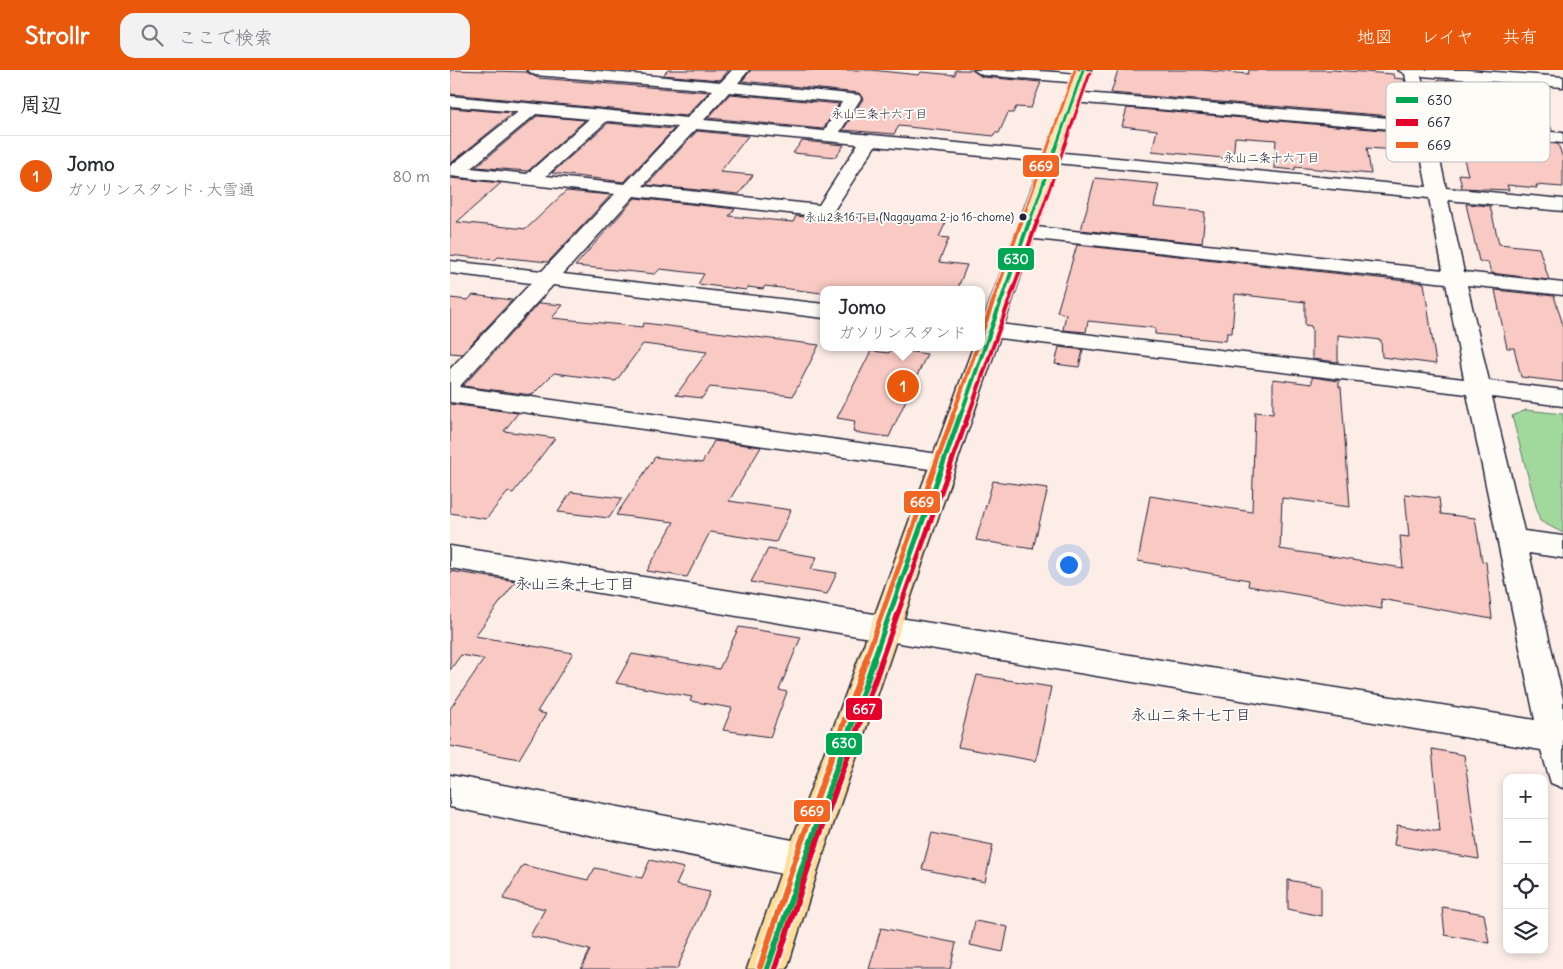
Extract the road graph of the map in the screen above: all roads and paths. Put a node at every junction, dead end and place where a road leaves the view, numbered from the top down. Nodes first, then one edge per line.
1 (534, 70) edge
2 (740, 70) edge
3 (982, 70) edge
4 (1406, 70) edge
5 (1412, 70) edge
6 (1078, 82) edge
7 (1563, 82) edge
8 (726, 86) junction
9 (454, 105) edge
10 (532, 109) junction
11 (603, 115) junction
12 (1386, 121) edge
13 (690, 124) junction
14 (829, 136) junction
15 (1550, 137) edge
16 (1563, 138) edge
17 (869, 141) junction
18 (1051, 157) junction
19 (1431, 162) edge
20 (453, 172) edge
21 (531, 180) junction
22 (629, 190) junction
23 (1437, 193) junction
24 (1563, 205) edge
25 (1026, 232) junction
26 (450, 267) edge
27 (546, 278) junction
28 (1456, 279) junction
29 (1563, 289) edge
30 (820, 311) edge
31 (986, 330) edge
32 (979, 351) edge
33 (450, 383) edge
34 (1478, 388) junction
35 (450, 394) edge
36 (1563, 398) edge
37 (944, 462) junction
38 (1513, 540) junction
39 (1563, 547) edge
40 (450, 557) edge
41 (886, 628) junction
42 (1559, 739) edge
43 (1563, 772) edge
44 (450, 792) edge
45 (803, 860) junction
46 (767, 969) edge

1 - 8 street
2 - 8 street
3 - 6 street
4 - 5 street
5 - 7 street
6 - 12 street
6 - 18 highway
8 - 13 street
8 - 14 street
9 - 10 street
10 - 11 street
10 - 20 street
11 - 13 street
11 - 21 street
13 - 14 street
13 - 22 street
14 - 17 street
15 - 16 street
17 - 18 street
17 - 22 street
18 - 23 street
18 - 25 highway
19 - 23 street
20 - 21 street
21 - 22 street
22 - 27 street
23 - 24 street
23 - 28 street
25 - 28 street
25 - 31 highway
26 - 27 street
27 - 30 street
27 - 33 street
28 - 29 street
28 - 34 street
31 - 34 street
32 - 37 highway
34 - 36 street
34 - 38 street
35 - 37 street
37 - 41 highway
38 - 39 street
38 - 42 street
40 - 41 street
41 - 42 street
41 - 45 highway
42 - 43 street
44 - 45 street
45 - 46 highway

